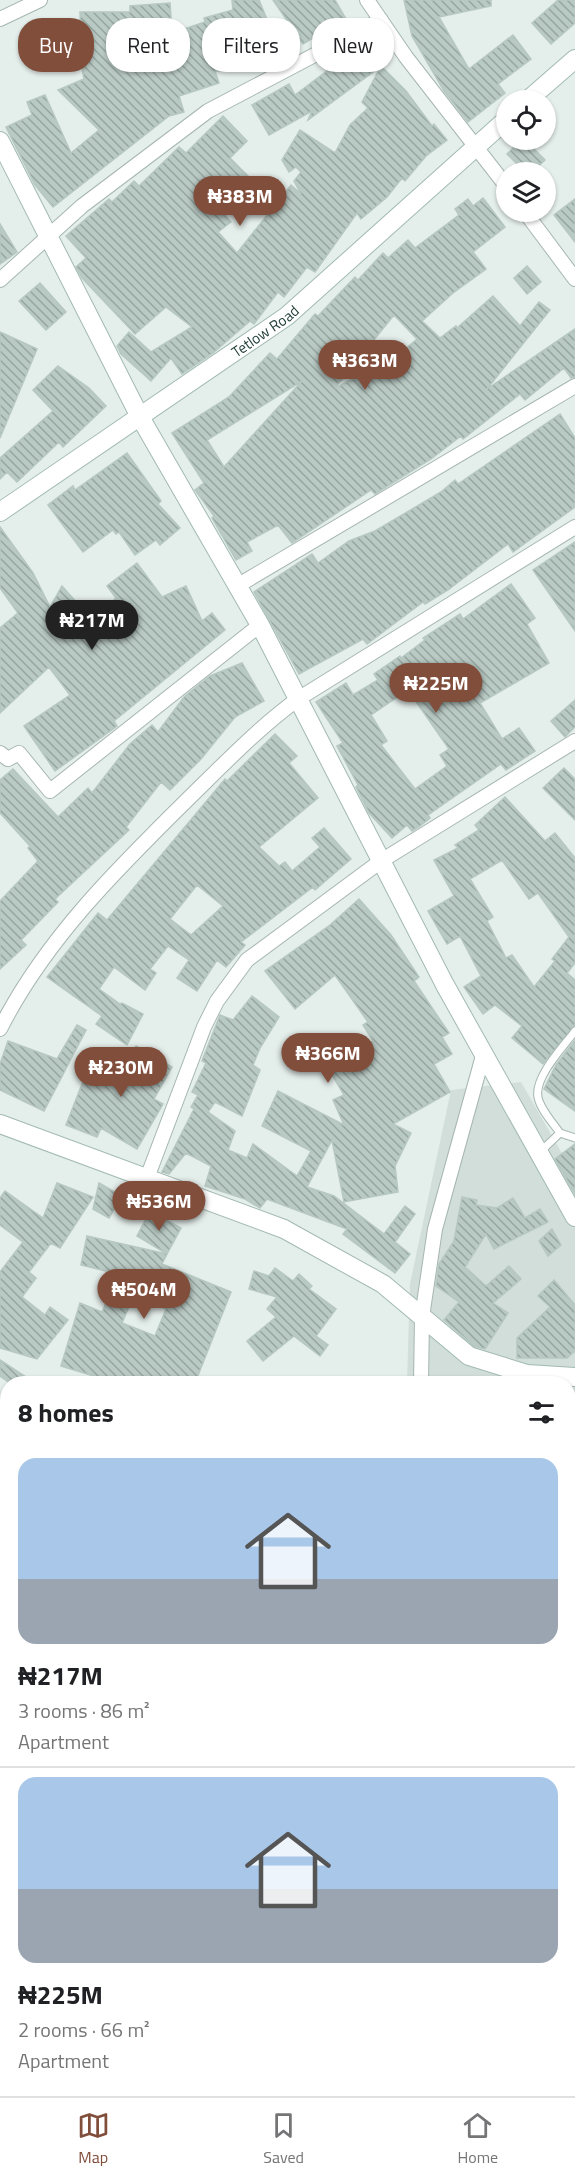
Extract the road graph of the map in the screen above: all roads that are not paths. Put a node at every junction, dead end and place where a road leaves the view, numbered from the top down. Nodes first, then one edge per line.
1 (40, 0) edge
2 (367, 0) edge
3 (380, 18) edge
4 (0, 19) edge
5 (394, 39) edge
6 (312, 56) edge
7 (575, 58) edge
8 (539, 90) edge
9 (496, 129) edge
10 (0, 141) edge
11 (477, 146) junction
12 (496, 172) edge
13 (532, 222) edge
14 (49, 237) junction
15 (575, 279) edge
16 (0, 280) edge
17 (575, 386) edge
18 (140, 417) junction
19 (0, 512) edge
20 (575, 527) edge
21 (237, 586) junction
22 (260, 625) junction
23 (298, 699) junction
24 (575, 741) edge
25 (0, 753) edge
26 (381, 861) junction
27 (0, 1029) edge
28 (575, 1031) edge
29 (484, 1052) junction
30 (0, 1124) edge
31 (560, 1133) junction
32 (575, 1138) edge
33 (540, 1153) junction
34 (147, 1178) junction
35 (575, 1217) edge
36 (422, 1317) junction
37 (421, 1376) edge
38 (559, 1376) edge

1 - 4 street
2 - 3 street
5 - 11 street
6 - 14 street
7 - 8 street
9 - 11 street, Tetlow Road
10 - 14 street
11 - 12 street
11 - 18 street, Tetlow Road
13 - 15 street
14 - 16 street
14 - 18 street
17 - 21 street
18 - 19 street, Tetlow Road
18 - 21 street
20 - 23 street
21 - 22 street
22 - 23 street
22 - 25 street
23 - 26 street
23 - 27 street
24 - 26 street
26 - 29 street
26 - 34 street
28 - 31 lane
29 - 33 street
29 - 36 street
30 - 34 street
31 - 32 lane
31 - 33 lane
33 - 35 street
34 - 36 street
36 - 37 street
36 - 38 street

